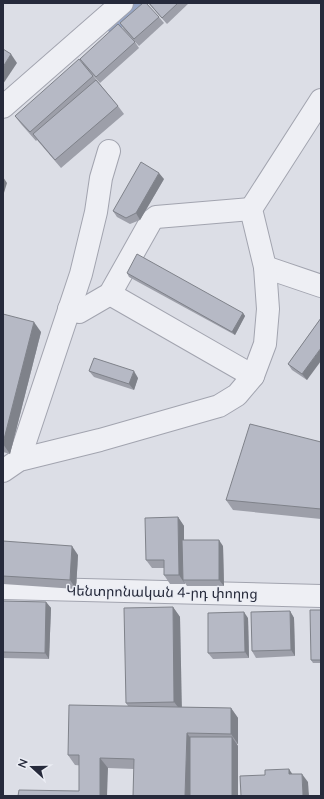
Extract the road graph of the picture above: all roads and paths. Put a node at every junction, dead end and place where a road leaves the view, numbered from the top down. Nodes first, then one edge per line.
1 (122, 3) edge
2 (321, 100) edge
3 (3, 106) edge
4 (109, 151) dead end
5 (251, 209) junction
6 (265, 267) junction
7 (321, 286) edge
8 (110, 294) junction
9 (68, 309) junction
10 (253, 376) junction
11 (11, 466) edge
12 (3, 588) edge
13 (321, 596) edge

1 - 3 street
2 - 5 street
4 - 9 street
5 - 6 street
5 - 8 street
6 - 7 street
6 - 10 street
8 - 9 street
8 - 10 street
9 - 11 street
10 - 11 street
12 - 13 street, Կենտրոնական 4-րդ փողոց

